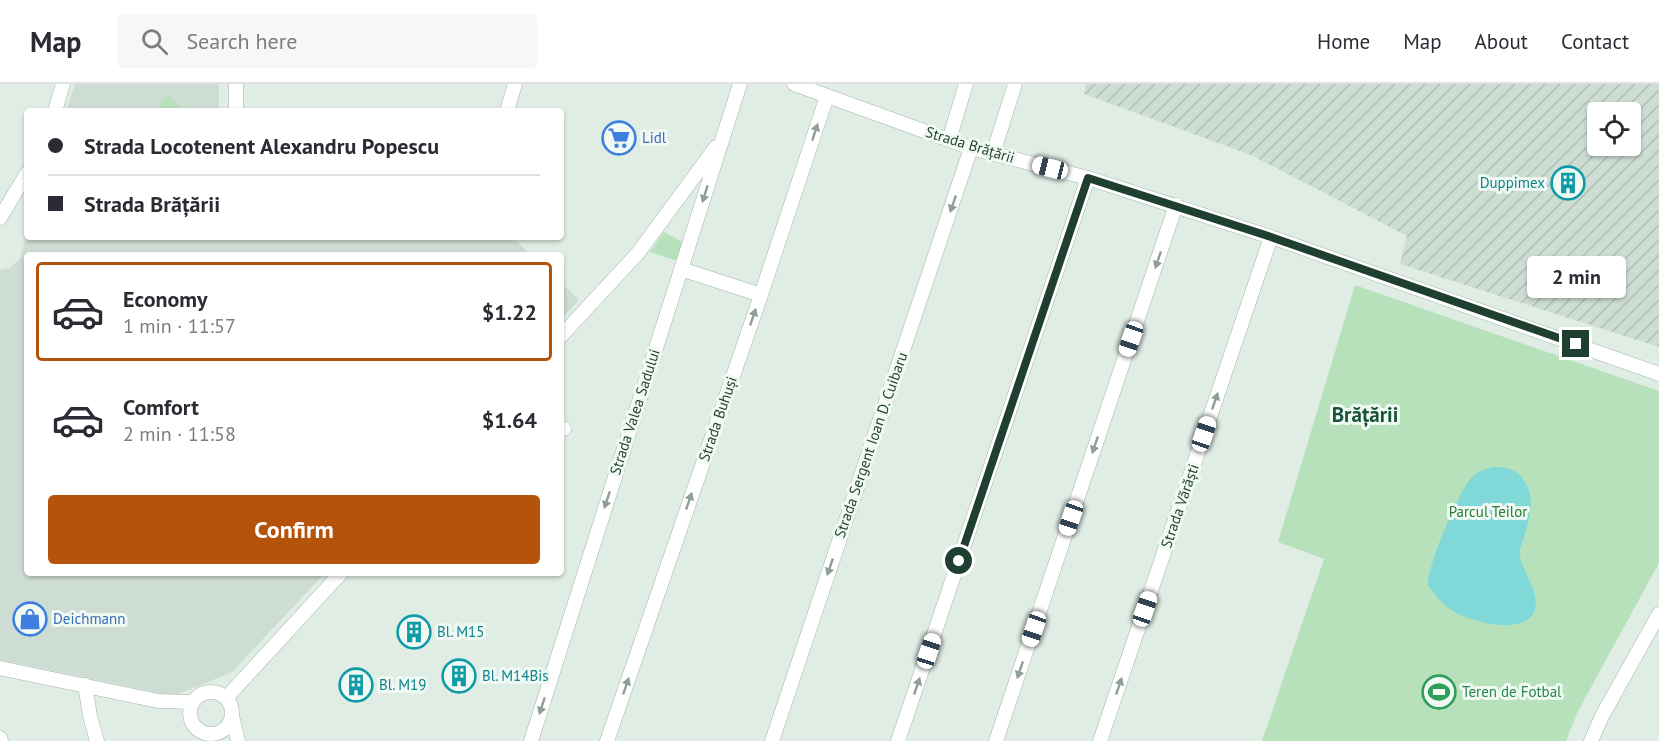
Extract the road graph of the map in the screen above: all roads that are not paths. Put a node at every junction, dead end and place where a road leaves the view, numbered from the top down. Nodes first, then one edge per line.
1 (63, 84) edge
2 (236, 84) edge
3 (524, 84) edge
4 (741, 84) edge
5 (794, 84) edge
6 (966, 84) edge
7 (1015, 84) edge
8 (514, 90) edge
9 (827, 96) junction
10 (56, 108) edge
11 (236, 108) edge
12 (508, 108) edge
13 (722, 138) junction
14 (949, 140) junction
15 (971, 148) junction
16 (993, 154) junction
17 (24, 178) edge
18 (1088, 178) junction
19 (1176, 205) junction
20 (0, 218) edge
21 (1271, 237) junction
22 (681, 269) junction
23 (760, 295) junction
24 (564, 333) edge
25 (1659, 374) edge
26 (338, 576) edge
27 (1659, 614) edge
28 (0, 668) edge
29 (85, 686) junction
30 (226, 698) junction
31 (158, 701) junction
32 (193, 702) junction
33 (232, 716) junction
34 (191, 719) junction
35 (205, 736) edge
36 (97, 741) edge
37 (238, 741) edge
38 (531, 741) edge
39 (607, 741) edge
40 (772, 741) edge
41 (898, 741) edge
42 (996, 741) edge
43 (1100, 741) edge
44 (1591, 741) edge

1 - 10 street
2 - 11 street
3 - 8 street
4 - 13 street, Strada Valea Sadului
5 - 9 street, Strada Brățării
6 - 14 street
7 - 16 street
8 - 12 street
9 - 14 street, Strada Brățării
23 -> 9 street, Strada Buhuși
13 -> 22 street, Strada Valea Sadului
13 - 24 street
14 - 15 street, Strada Brățării
15 - 16 street, Strada Brățării
15 -> 40 street, Strada Sergent Ioan D. Cuibaru
16 - 18 street, Strada Brățării
17 - 20 street
18 - 19 street, Strada Brățării
41 -> 18 street
19 - 21 street, Strada Brățării
19 -> 42 street
21 - 25 street, Strada Brățării
43 -> 21 street, Strada Vărăști
22 - 23 street
22 -> 38 street, Strada Valea Sadului
39 -> 23 street, Strada Buhuși
26 - 30 street
27 - 44 street
28 - 29 street
29 - 31 street
29 - 36 street
30 - 32 street
30 - 33 street
31 - 32 street
31 - 34 street
32 - 34 street
33 - 35 street
33 - 37 street
34 - 35 street

